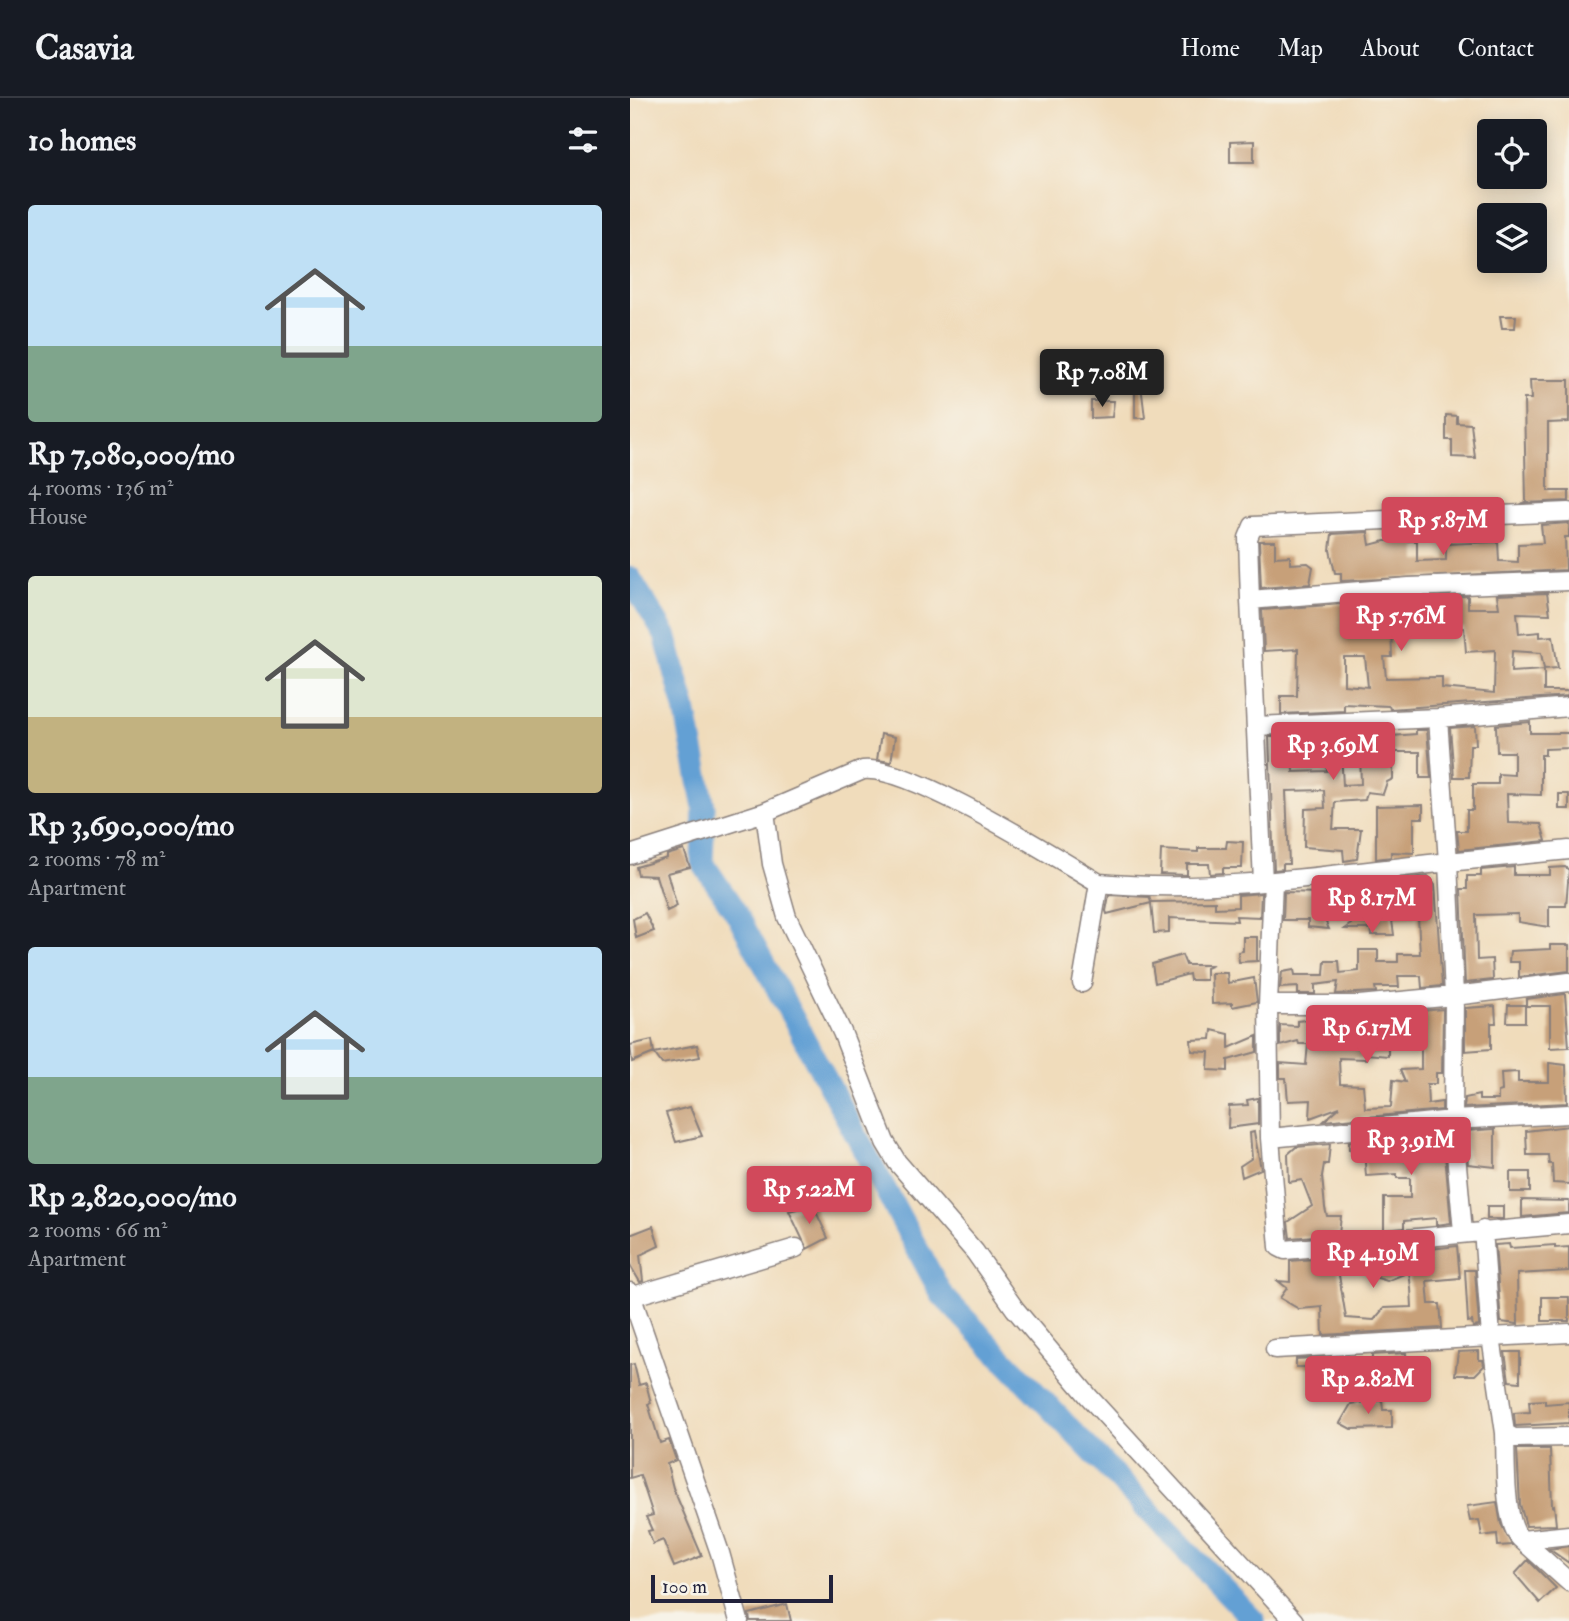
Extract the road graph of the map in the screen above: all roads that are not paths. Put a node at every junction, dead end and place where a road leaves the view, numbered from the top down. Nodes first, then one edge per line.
1 (1569, 512) edge
2 (1569, 581) edge
3 (1250, 600) junction
4 (1569, 707) edge
5 (1438, 718) junction
6 (1256, 726) junction
7 (765, 812) junction
8 (1569, 850) edge
9 (630, 855) edge
10 (1448, 862) junction
11 (1268, 882) junction
12 (1099, 883) junction
13 (1569, 982) edge
14 (1082, 983) dead end
15 (1454, 996) junction
16 (1268, 1005) junction
17 (1569, 1114) edge
18 (1453, 1120) junction
19 (1270, 1138) junction
20 (1569, 1224) edge
21 (1483, 1230) junction
22 (1462, 1232) junction
23 (796, 1248) dead end
24 (630, 1295) edge
25 (1569, 1332) edge
26 (1491, 1337) junction
27 (1275, 1349) dead end
28 (1505, 1433) junction
29 (1569, 1437) edge
30 (1569, 1535) edge
31 (1522, 1540) junction
32 (1569, 1582) edge
33 (739, 1621) edge
34 (1294, 1621) edge

1 - 3 street
2 - 3 street
3 - 6 street
4 - 5 street
5 - 6 street
5 - 10 street
6 - 11 street
7 - 9 street
7 - 12 street
7 - 34 street
8 - 10 street
10 - 11 street
10 - 15 street
11 - 12 street
11 - 16 street
12 - 14 street
13 - 15 street
15 - 16 street
15 - 18 street
16 - 19 street
17 - 18 street
18 - 19 street
18 - 22 street
19 - 22 street
20 - 21 street
21 - 22 street
21 - 26 street
23 - 24 street
24 - 33 street
25 - 26 street
26 - 27 street
26 - 28 street
28 - 29 street
28 - 31 street
30 - 31 street
31 - 32 street

